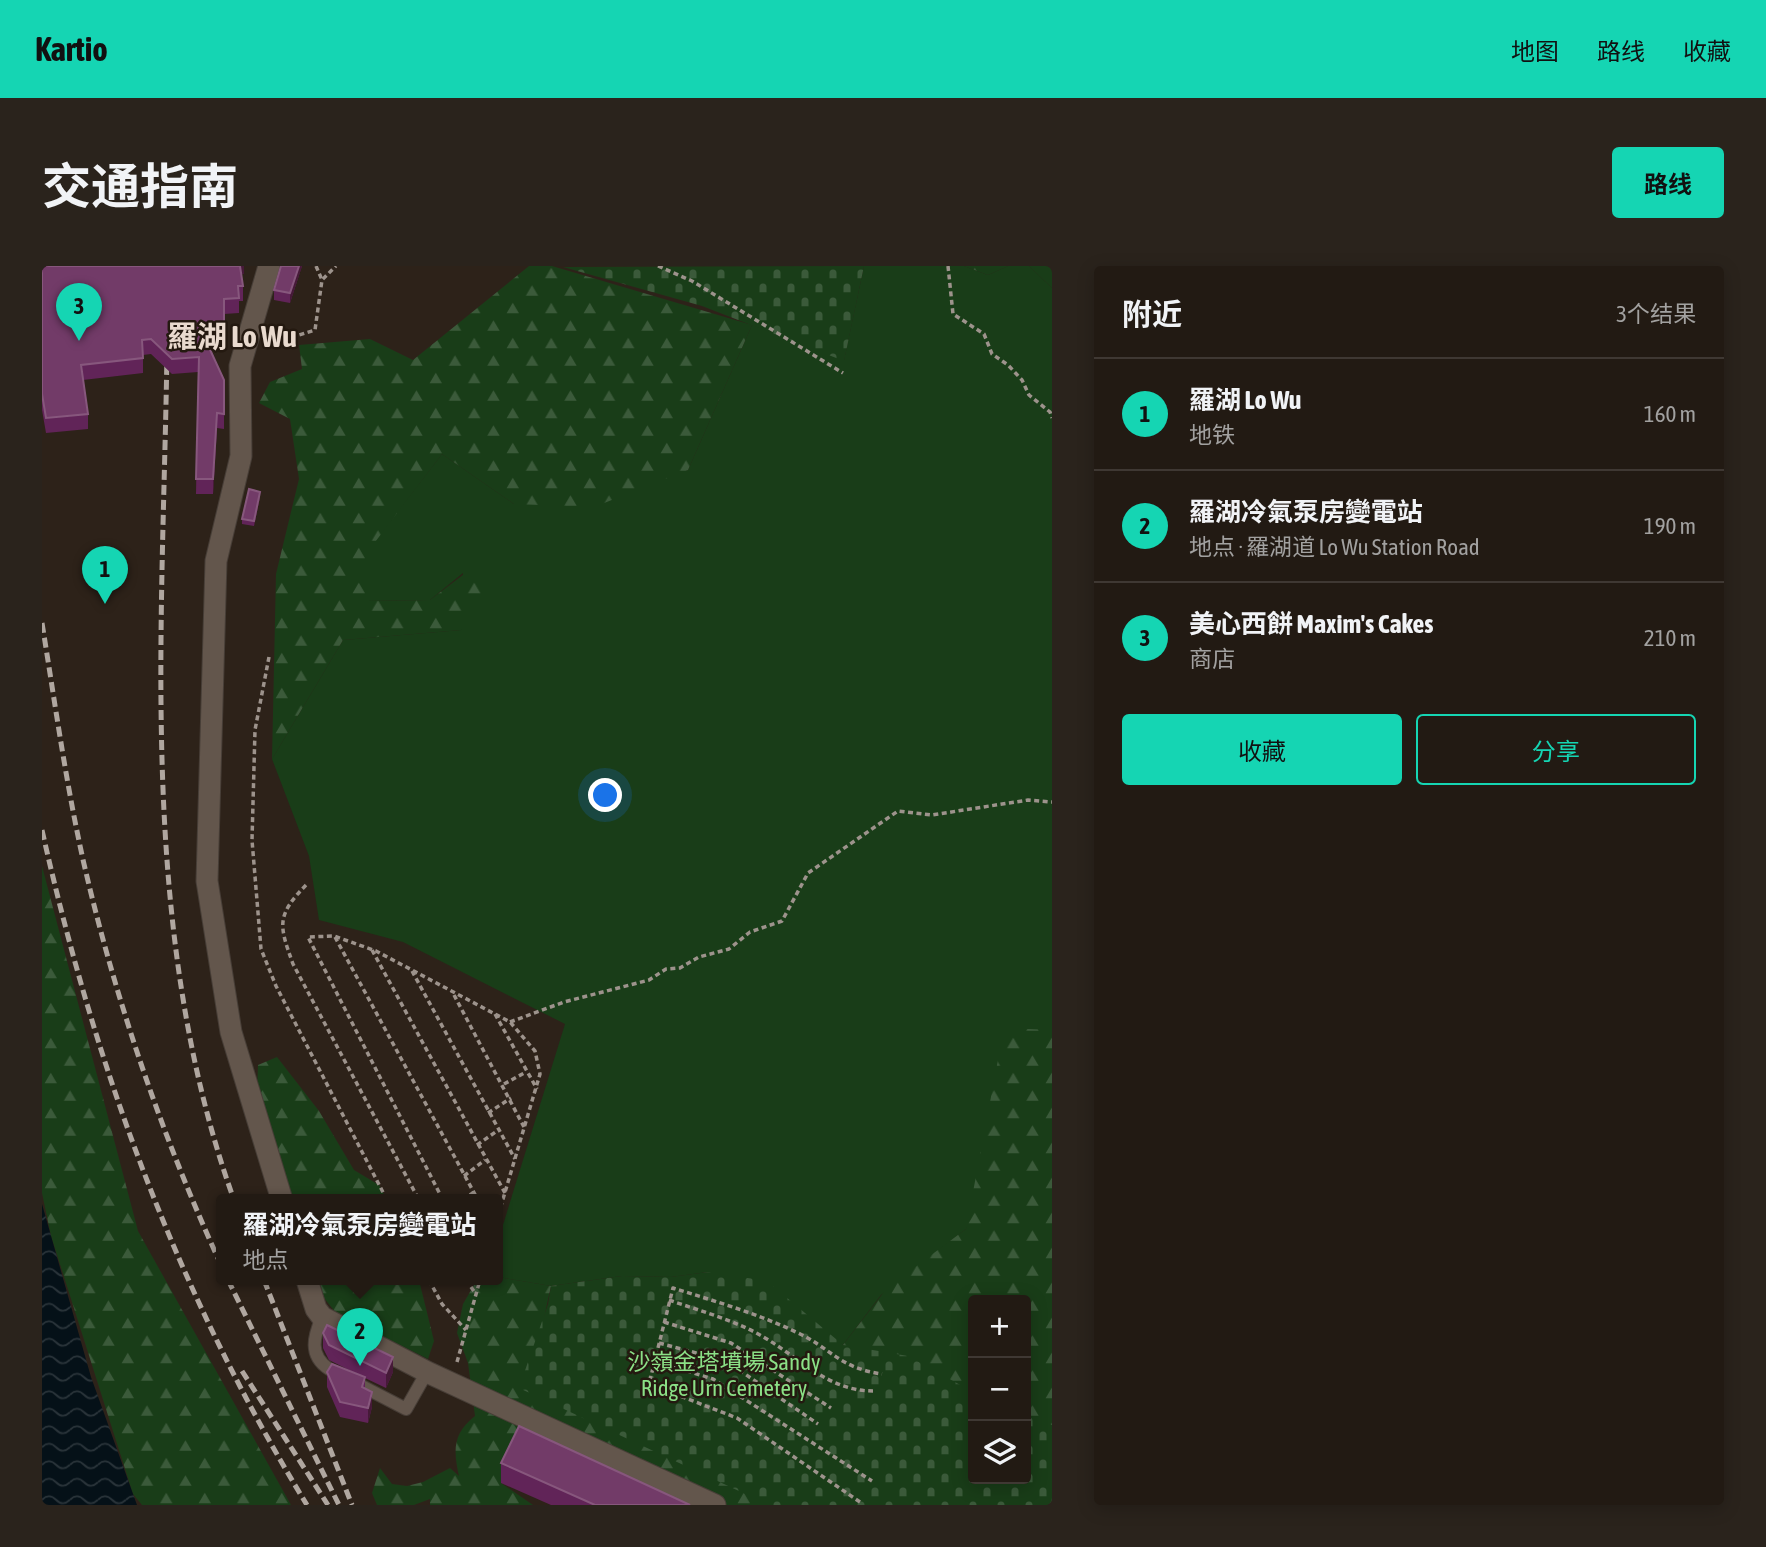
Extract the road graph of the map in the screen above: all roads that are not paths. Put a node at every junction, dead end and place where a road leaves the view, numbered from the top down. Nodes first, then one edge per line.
1 (269, 266) edge
2 (280, 1194) edge
3 (309, 1285) edge
4 (323, 1317) junction
5 (427, 1372) junction
6 (715, 1505) edge

1 - 2 street
3 - 4 street
4 - 5 street
4 - 5 lane
5 - 6 street

